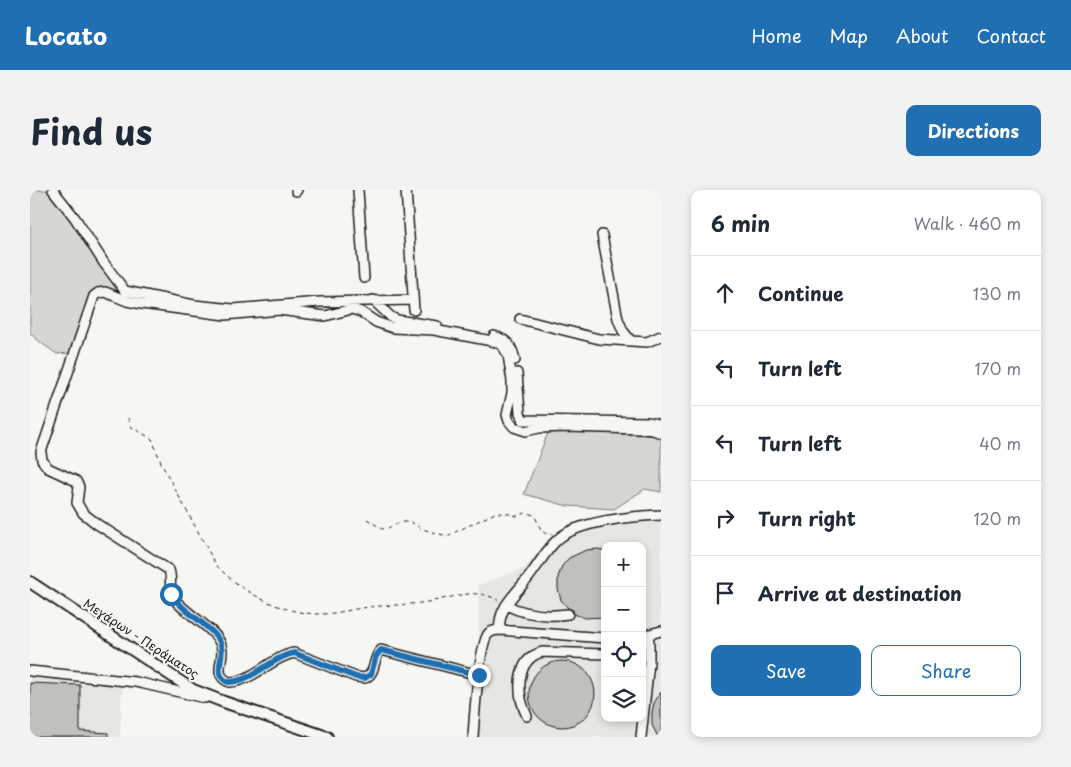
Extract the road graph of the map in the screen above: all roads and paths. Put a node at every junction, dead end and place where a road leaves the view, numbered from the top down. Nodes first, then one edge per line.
1 (53, 190) edge
2 (358, 190) edge
3 (406, 190) edge
4 (602, 235) dead end
5 (364, 278) dead end
6 (373, 300) junction
7 (413, 300) junction
8 (414, 310) dead end
9 (520, 319) dead end
10 (661, 336) edge
11 (630, 341) junction
12 (128, 418) dead end
13 (661, 425) edge
14 (661, 433) edge
15 (661, 515) edge
16 (367, 519) dead end
17 (562, 535) junction
18 (30, 582) edge
19 (506, 605) junction
20 (568, 614) dead end
21 (500, 630) junction
22 (661, 631) edge
23 (646, 636) edge
24 (646, 636) edge
25 (601, 638) edge
26 (661, 640) edge
27 (601, 654) edge
28 (30, 671) edge
29 (479, 675) junction
30 (645, 677) edge
31 (224, 702) junction
32 (527, 716) dead end
33 (327, 737) edge
34 (472, 737) edge
35 (641, 737) edge

1 - 6 street
2 - 5 street
3 - 7 street
4 - 11 street
6 - 7 street
6 - 13 street
7 - 8 street
9 - 11 street
10 - 11 street
12 - 19 path
14 - 29 street
15 - 17 street
16 - 17 path
17 - 19 street
18 - 31 main road, Μεγάρων - Περάματος
19 - 20 street
19 - 21 street
21 - 25 street
21 - 29 street
22 - 23 street
24 - 26 street
27 - 32 street
28 - 31 street
29 - 34 street
30 - 35 street
31 - 33 main road, Μεγάρων - Περάματος

